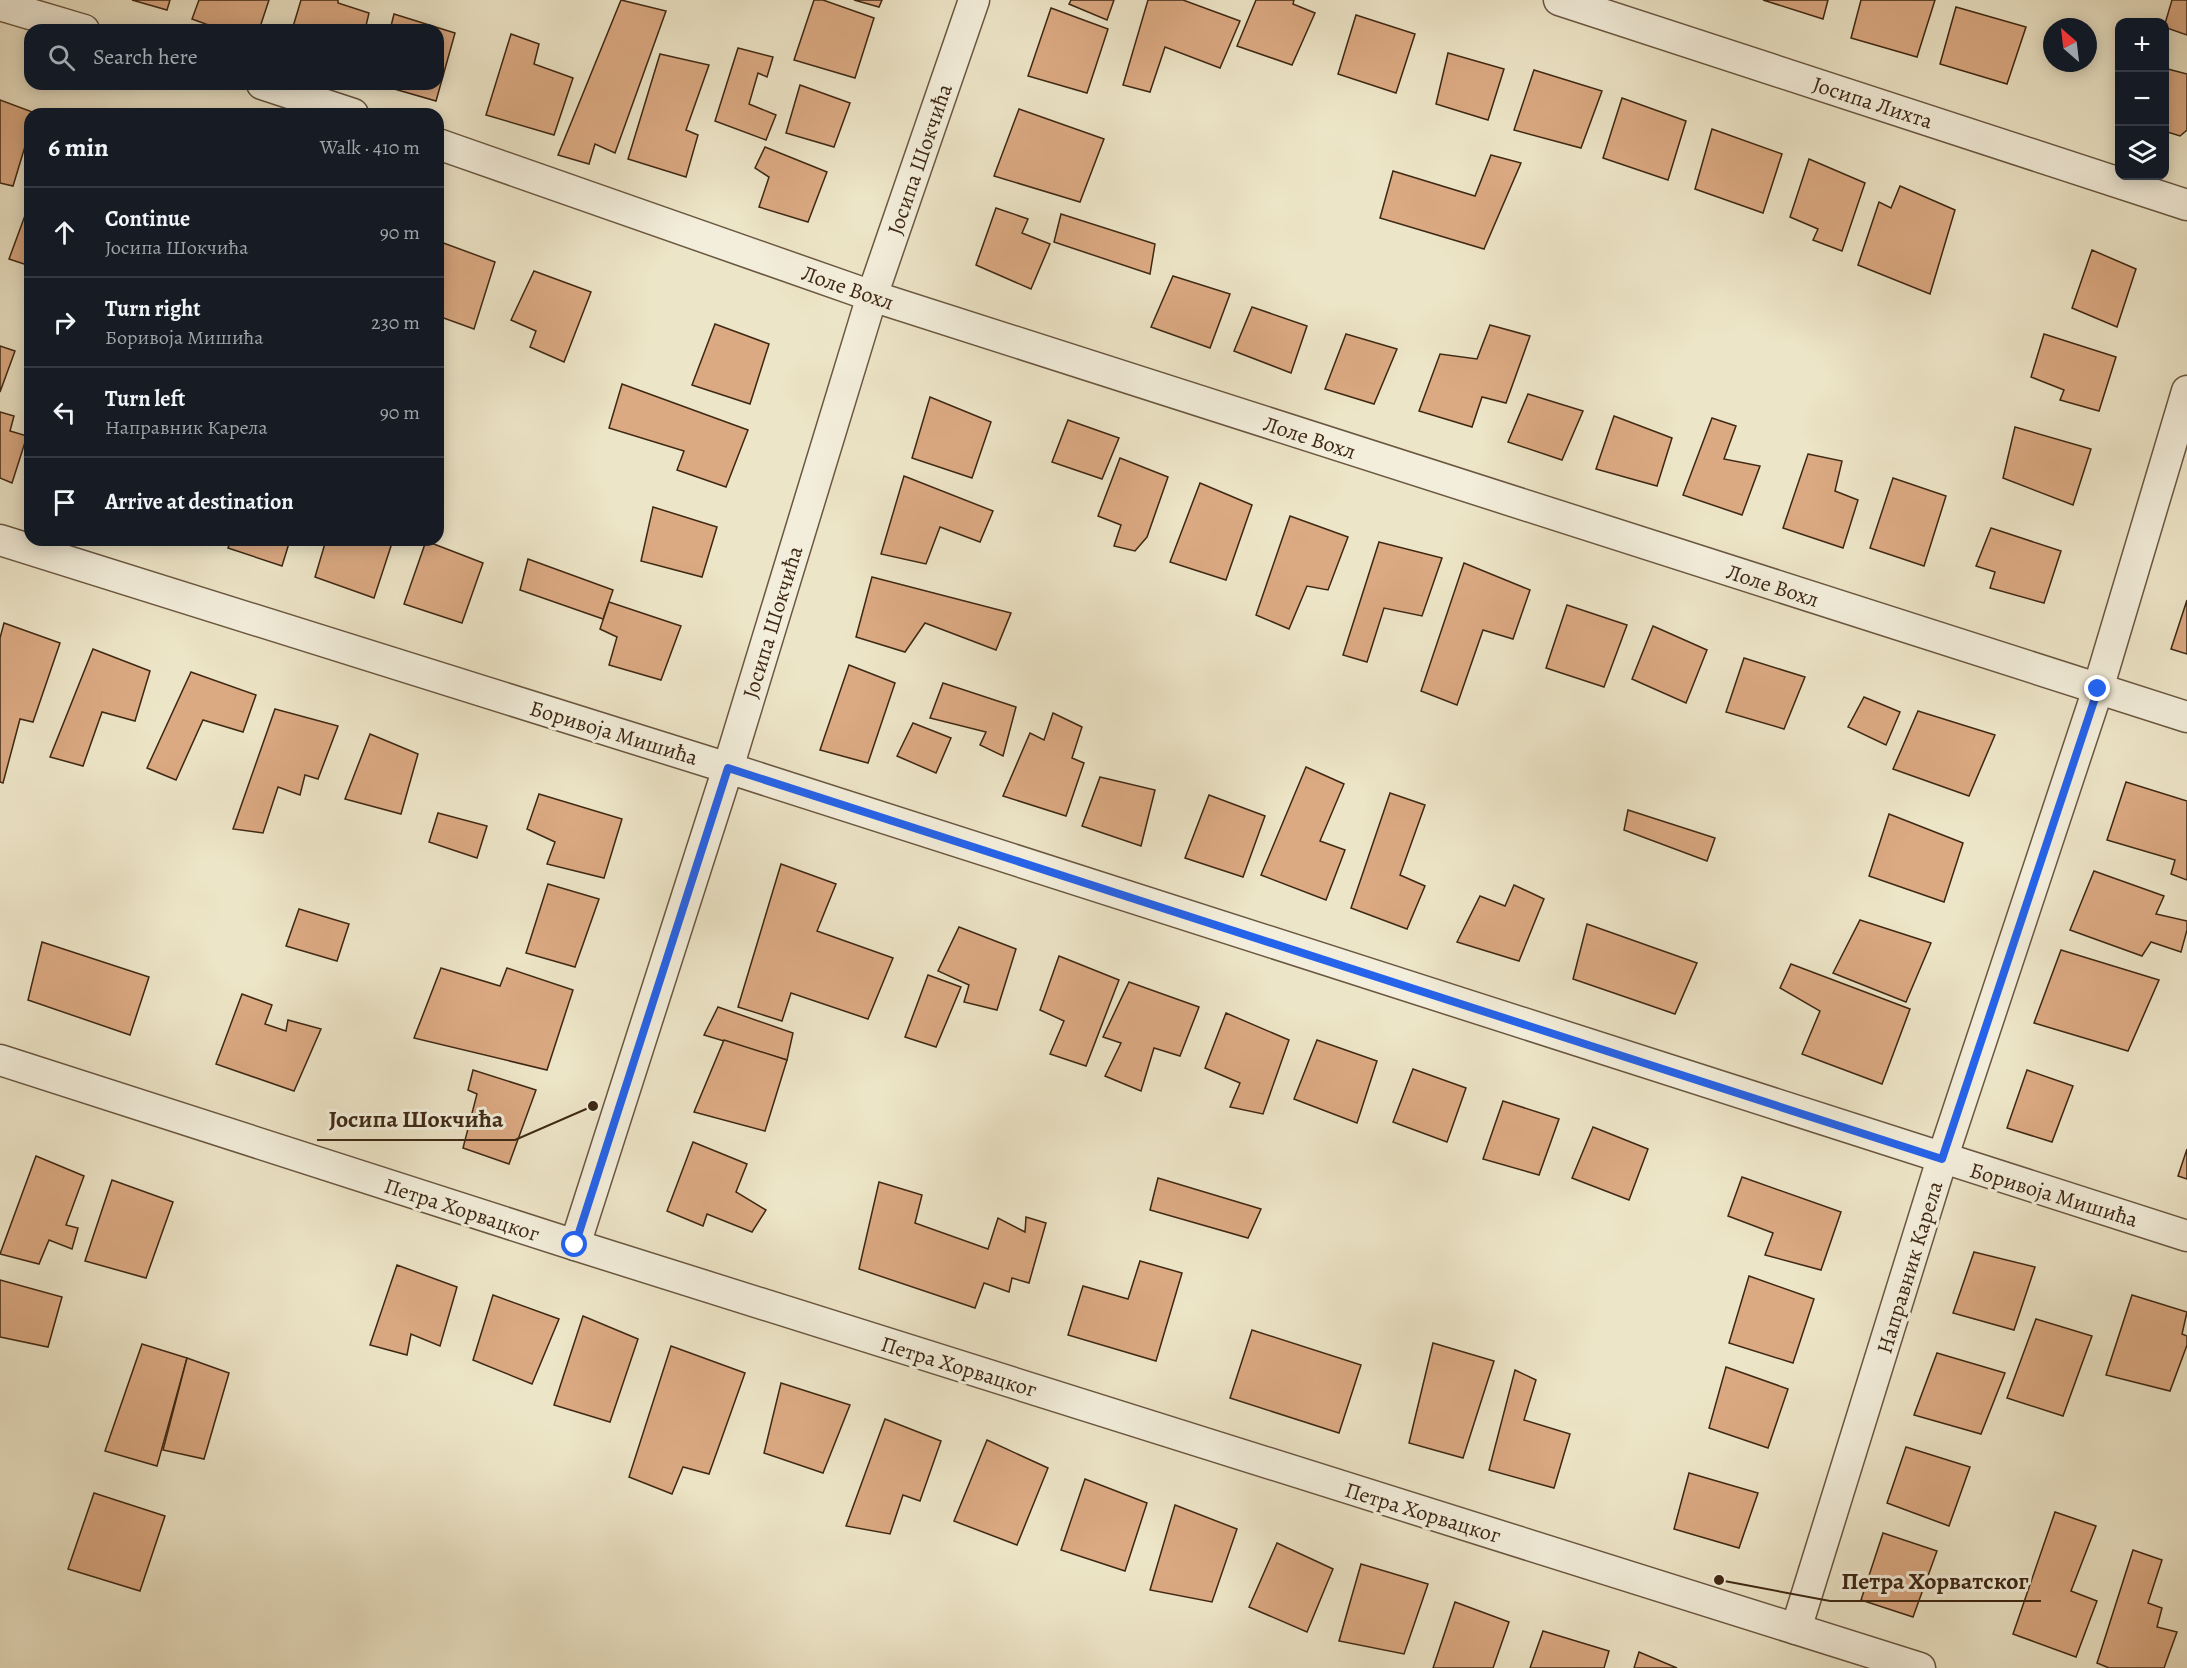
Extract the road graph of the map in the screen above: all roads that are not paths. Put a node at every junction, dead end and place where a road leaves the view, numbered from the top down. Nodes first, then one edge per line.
1 (974, 0) edge
2 (1559, 0) edge
3 (0, 5) edge
4 (64, 24) edge
5 (280, 90) edge
6 (335, 108) edge
7 (444, 146) edge
8 (2187, 205) edge
9 (872, 296) junction
10 (2187, 391) edge
11 (0, 540) edge
12 (2098, 689) junction
13 (2187, 717) edge
14 (728, 768) junction
15 (0, 1060) edge
16 (1942, 1159) junction
17 (2187, 1236) edge
18 (575, 1245) junction
19 (1796, 1629) junction
20 (1920, 1668) edge

1 - 9 street, Јосипа Шокчића
2 - 8 street, Јосипа Лихта
3 - 4 street
5 - 6 street
7 - 9 street, Лоле Вохл
9 - 12 street, Лоле Вохл
9 - 14 street, Јосипа Шокчића
10 - 12 street, Направник Карела
11 - 14 street, Боривоја Мишића
12 - 13 street, Лоле Вохл
12 - 16 street, Направник Карела
14 - 16 street, Боривоја Мишића
14 - 18 street, Јосипа Шокчића
15 - 18 street, Петра Хорвацког
16 - 17 street, Боривоја Мишића
16 - 19 street, Направник Карела
18 - 19 street, Петра Хорвацког
19 - 20 street, Петра Хорвацког

